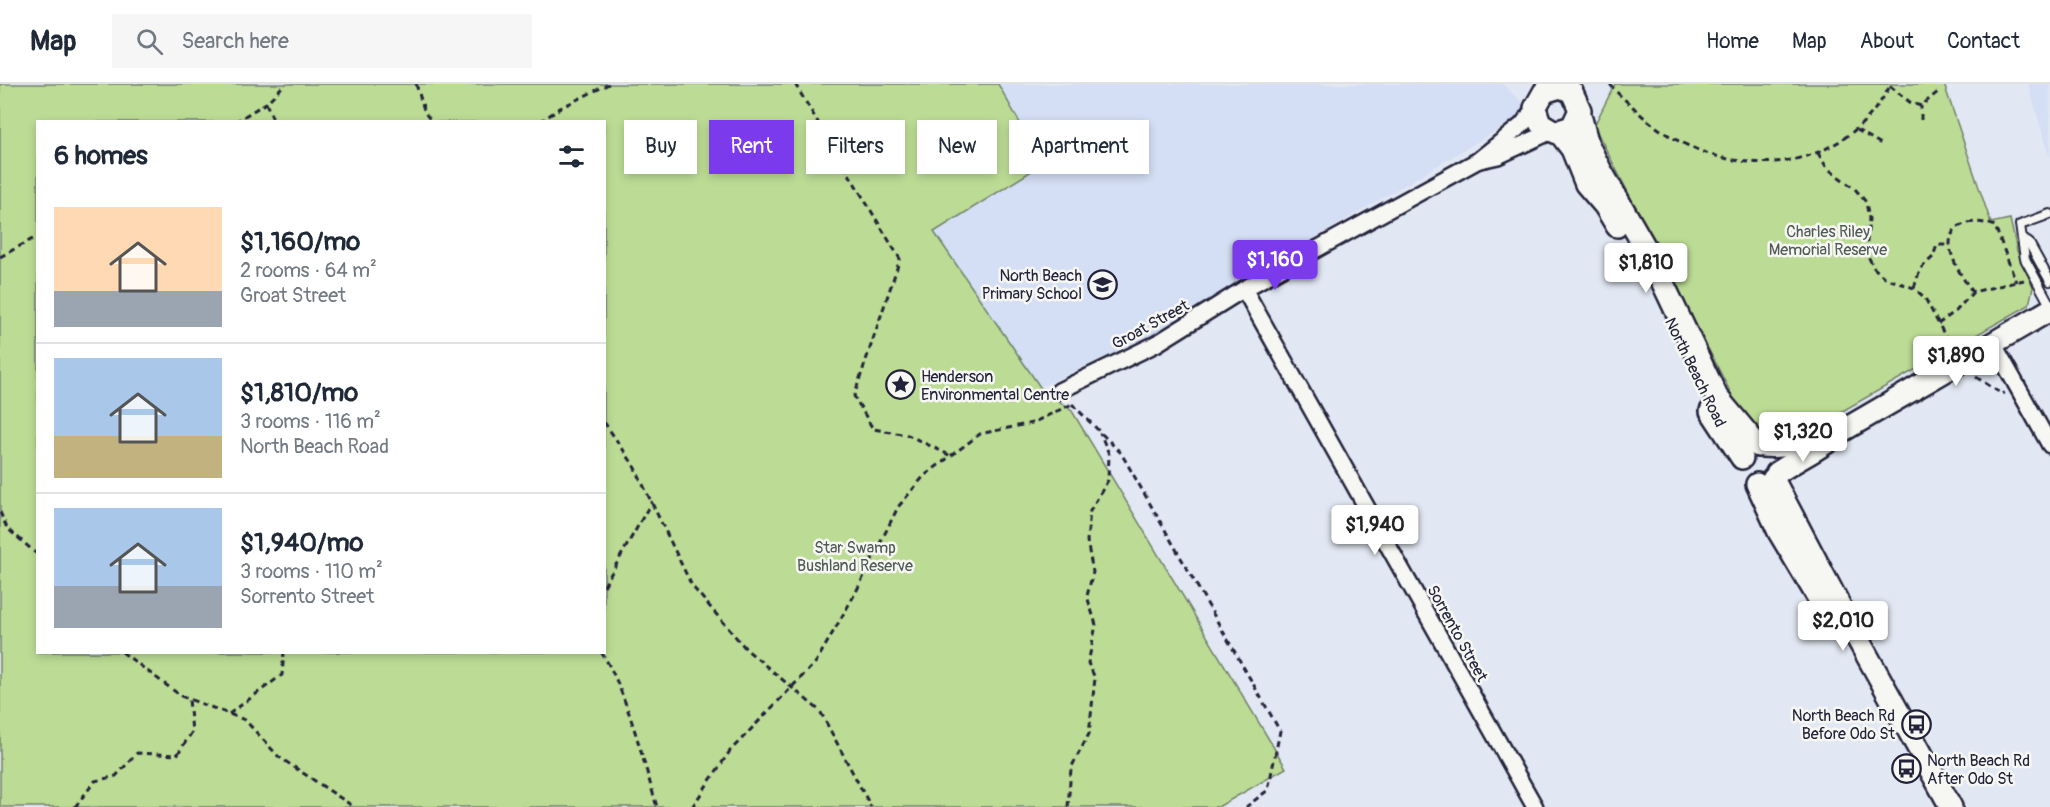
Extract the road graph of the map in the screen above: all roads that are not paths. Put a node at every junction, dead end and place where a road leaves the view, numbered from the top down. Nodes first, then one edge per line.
1 (1557, 86) edge
2 (1533, 98) edge
3 (1580, 115) junction
4 (1555, 132) junction
5 (1477, 161) junction
6 (2050, 214) edge
7 (2024, 240) junction
8 (2050, 281) edge
9 (1244, 289) junction
10 (2050, 305) edge
11 (2050, 310) edge
12 (1993, 343) junction
13 (1059, 392) road end
14 (1842, 431) junction
15 (2050, 445) edge
16 (1754, 450) junction
17 (1769, 479) junction
18 (1535, 807) edge
19 (1938, 807) edge
20 (1951, 807) edge

1 - 2 main road, North Beach Road
1 - 3 main road, North Beach Road
2 - 4 main road, North Beach Road
2 - 5 street, Groat Street
3 - 4 main road
3 - 16 main road, North Beach Road
4 - 5 street, Groat Street
4 - 16 main road, North Beach Road
5 - 9 street, Groat Street
6 - 7 lane
7 - 8 lane
7 - 10 lane
9 - 13 street, Groat Street
9 - 18 street, Sorrento Street
11 - 12 main road
12 - 14 main road
12 - 15 street
14 - 16 main road
14 - 17 main road
16 - 17 main road
16 - 17 main road
17 - 19 main road
17 - 20 main road

